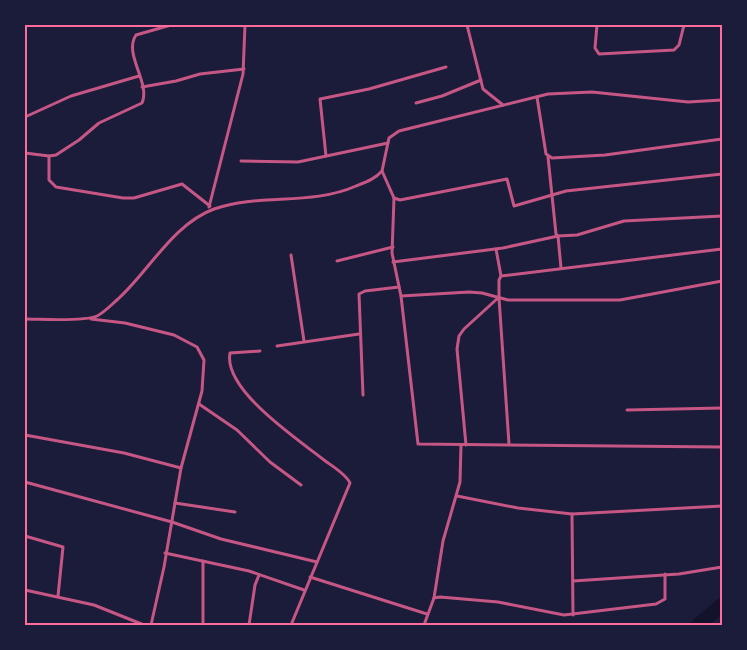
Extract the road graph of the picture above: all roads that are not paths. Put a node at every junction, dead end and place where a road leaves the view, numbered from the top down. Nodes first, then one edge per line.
1 (171, 25) edge
2 (245, 25) edge
3 (467, 25) edge
4 (597, 25) edge
5 (684, 25) edge
6 (446, 67) dead end
7 (244, 69) junction
8 (139, 76) junction
9 (480, 80) junction
10 (142, 87) junction
11 (537, 97) junction
12 (722, 100) edge
13 (416, 103) dead end
14 (504, 105) junction
15 (25, 118) edge
16 (722, 139) edge
17 (388, 143) junction
18 (25, 153) edge
19 (49, 156) junction
20 (326, 156) junction
21 (548, 157) junction
22 (241, 161) dead end
23 (382, 172) junction
24 (722, 174) edge
25 (553, 196) junction
26 (394, 198) junction
27 (211, 208) junction
28 (722, 216) edge
29 (558, 236) junction
30 (392, 247) junction
31 (496, 249) junction
32 (722, 249) edge
33 (290, 255) dead end
34 (337, 260) dead end
35 (393, 262) junction
36 (561, 268) junction
37 (501, 276) junction
38 (722, 281) edge
39 (399, 287) junction
40 (401, 296) junction
41 (499, 298) junction
42 (87, 318) junction
43 (25, 319) edge
44 (359, 334) junction
45 (304, 341) junction
46 (277, 346) dead end
47 (260, 351) dead end
48 (363, 395) dead end
49 (199, 404) junction
50 (722, 408) edge
51 (627, 410) dead end
52 (25, 435) edge
53 (509, 444) junction
54 (461, 445) junction
55 (466, 445) junction
56 (722, 447) edge
57 (180, 468) junction
58 (25, 482) edge
59 (301, 485) dead end
60 (457, 496) junction
61 (175, 503) junction
62 (722, 506) edge
63 (234, 512) dead end
64 (572, 514) junction
65 (172, 522) junction
66 (25, 536) edge
67 (165, 553) junction
68 (203, 561) junction
69 (317, 562) junction
70 (722, 567) edge
71 (665, 574) junction
72 (258, 575) junction
73 (310, 577) junction
74 (573, 582) junction
75 (25, 590) edge
76 (304, 590) junction
77 (58, 596) junction
78 (434, 598) junction
79 (427, 614) junction
80 (573, 614) junction
81 (144, 625) edge
82 (151, 625) edge
83 (203, 625) edge
84 (248, 625) edge
85 (291, 625) edge
86 (424, 625) edge

1 - 8 street
2 - 7 street
3 - 9 street
4 - 5 street
6 - 20 street
7 - 10 street
7 - 27 street
8 - 10 street
8 - 15 street
9 - 13 street
9 - 14 street
10 - 19 street
11 - 12 street
11 - 14 street
11 - 21 street
14 - 17 street
16 - 21 street
17 - 20 street
17 - 23 street
18 - 19 street
19 - 27 street
20 - 22 street
21 - 25 street
23 - 26 street
23 - 27 street
24 - 25 street
25 - 26 street
25 - 29 street
26 - 30 street
27 - 42 street
28 - 29 street
29 - 31 street
29 - 36 street
30 - 34 street
30 - 35 street
31 - 35 street
31 - 37 street
32 - 36 street
33 - 45 street
35 - 39 street
36 - 37 street
37 - 41 street
38 - 41 street
39 - 40 street
39 - 44 street
40 - 41 street
40 - 54 street
41 - 53 street
41 - 55 street
42 - 43 street
42 - 49 street
44 - 45 street
44 - 48 street
45 - 46 street
47 - 69 street
49 - 57 street
49 - 59 street
50 - 51 street
52 - 57 street
53 - 55 street
53 - 56 street
54 - 55 street
54 - 60 street
57 - 61 street
58 - 65 street
60 - 64 street
60 - 78 street
61 - 63 street
61 - 65 street
62 - 64 street
64 - 74 street
65 - 67 street
65 - 69 street
66 - 77 street
67 - 68 street
67 - 82 street
68 - 72 street
68 - 83 street
69 - 73 street
70 - 71 street
71 - 74 street
71 - 80 street
72 - 76 street
72 - 84 street
73 - 76 street
73 - 79 street
74 - 80 street
75 - 77 street
76 - 85 street
77 - 81 street
78 - 79 street
78 - 80 street
79 - 86 street

